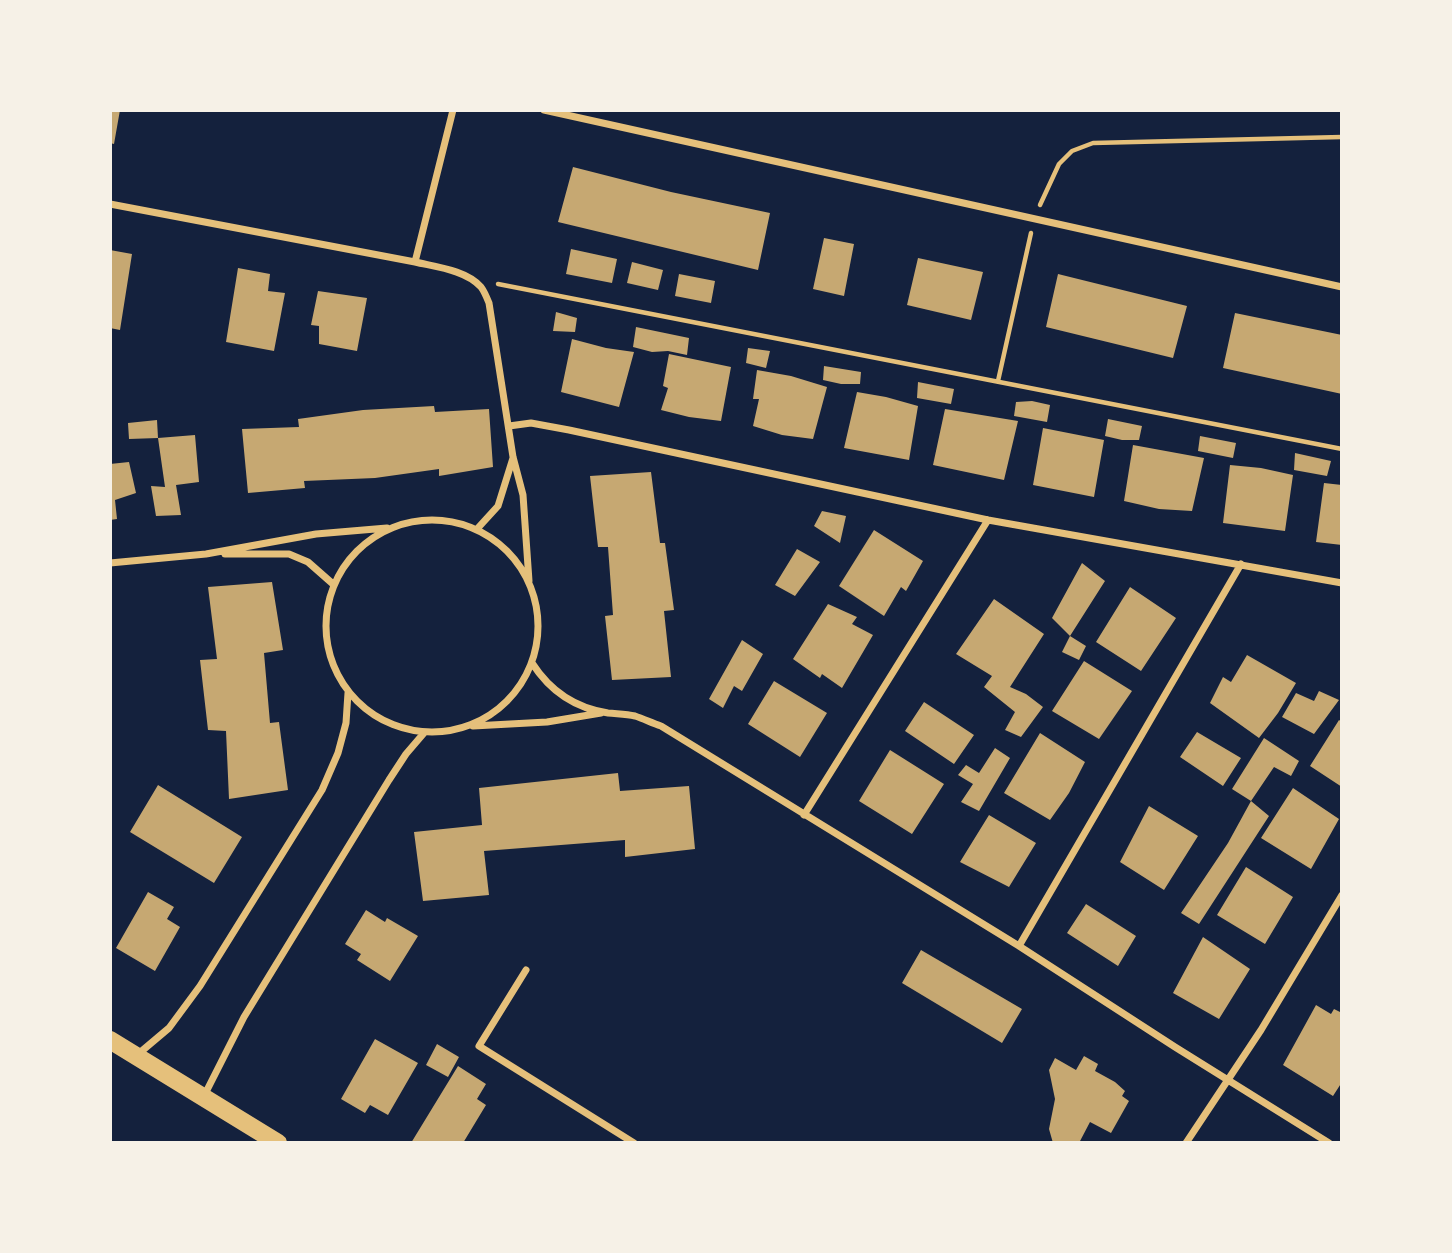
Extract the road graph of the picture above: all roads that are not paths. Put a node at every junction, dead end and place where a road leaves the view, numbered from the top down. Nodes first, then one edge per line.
1 (453, 110) edge
2 (544, 110) edge
3 (110, 204) edge
4 (415, 262) junction
5 (1342, 287) edge
6 (509, 426) junction
7 (513, 457) junction
8 (988, 520) junction
9 (391, 527) junction
10 (477, 529) junction
11 (206, 554) junction
12 (110, 563) edge
13 (1241, 564) junction
14 (528, 581) junction
15 (1342, 583) edge
16 (333, 584) junction
17 (533, 663) junction
18 (348, 693) junction
19 (605, 712) junction
20 (470, 726) junction
21 (424, 733) junction
22 (804, 815) junction
23 (1342, 895) edge
24 (1019, 946) junction
25 (526, 970) dead end
26 (110, 1040) edge
27 (136, 1056) junction
28 (1227, 1079) junction
29 (203, 1096) junction
30 (1316, 1139) edge
31 (278, 1143) edge
32 (634, 1143) edge
33 (1186, 1143) edge
34 (1329, 1143) edge

1 - 4 street
2 - 5 street
3 - 4 street
4 - 6 street
6 - 7 street
6 - 8 street
7 - 10 street
7 - 14 street
8 - 13 street
8 - 22 street
9 - 10 street
9 - 11 street
9 - 16 street
10 - 14 street
11 - 12 street
11 - 16 street
13 - 15 street
13 - 24 street
14 - 17 street
16 - 18 street
17 - 19 street
17 - 20 street
18 - 21 street
18 - 27 street
19 - 20 street
19 - 22 street
20 - 21 street
21 - 29 street
22 - 24 street
23 - 28 street
24 - 28 street
25 - 32 street
26 - 27 main road
27 - 29 main road
28 - 30 street
28 - 33 street
29 - 31 main road
30 - 34 street

